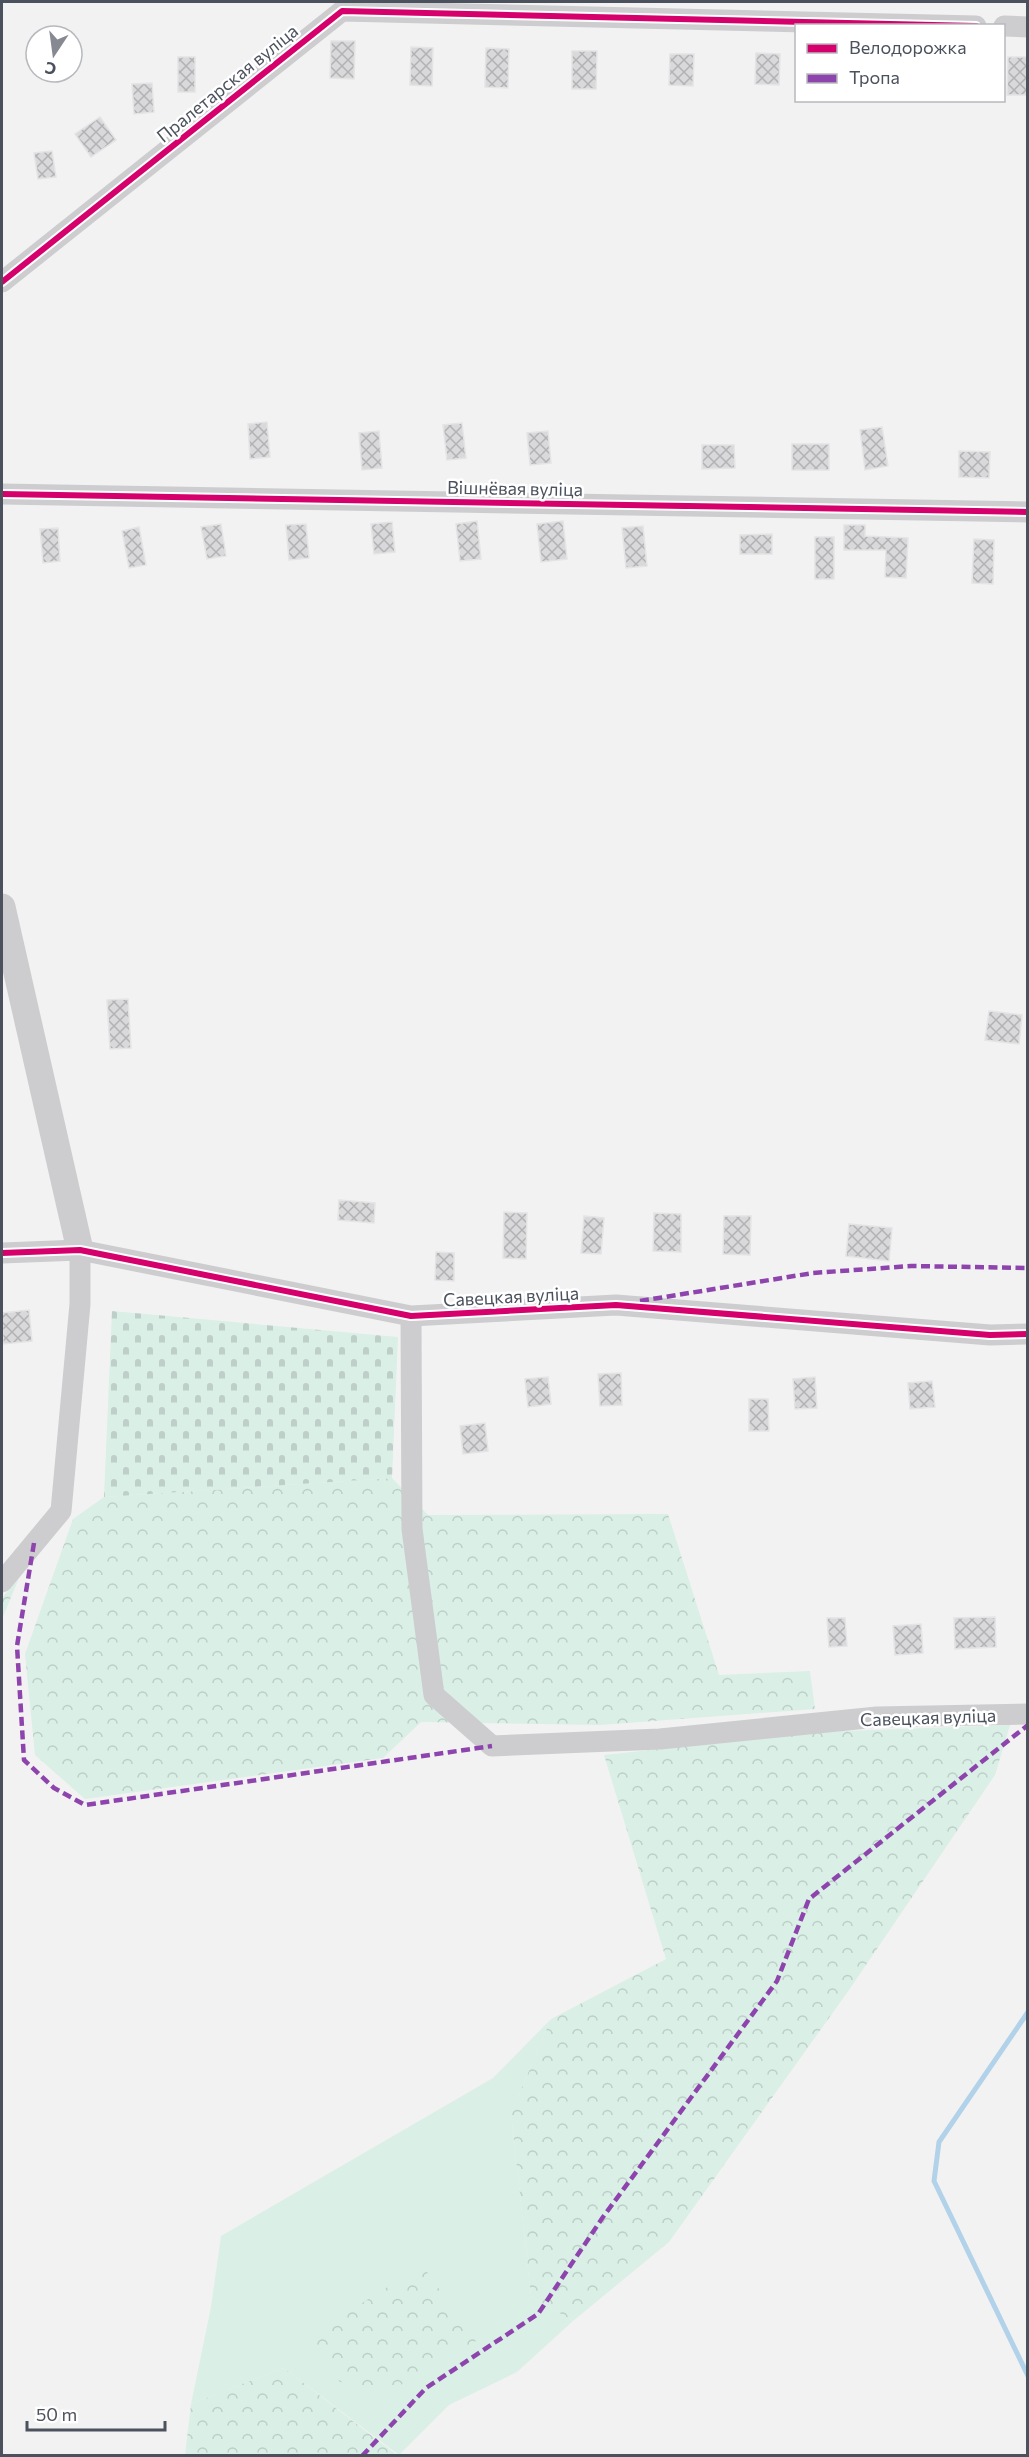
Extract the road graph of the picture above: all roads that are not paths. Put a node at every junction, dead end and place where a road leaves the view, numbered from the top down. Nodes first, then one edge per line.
1 (891, 24) edge
2 (1005, 26) edge
3 (1028, 27) edge
4 (2, 282) edge
5 (2, 494) edge
6 (1028, 512) edge
7 (2, 907) edge
8 (80, 1250) junction
9 (2, 1253) edge
10 (411, 1316) junction
11 (1028, 1334) edge
12 (2, 1582) edge
13 (1028, 1714) edge

1 - 4 street, Пралетарская вуліца
2 - 3 street
5 - 6 street, Вішнёвая вуліца
7 - 8 street
8 - 9 street, Савецкая вуліца
8 - 10 street, Савецкая вуліца
8 - 12 street
10 - 11 street, Савецкая вуліца
10 - 13 street, Савецкая вуліца

